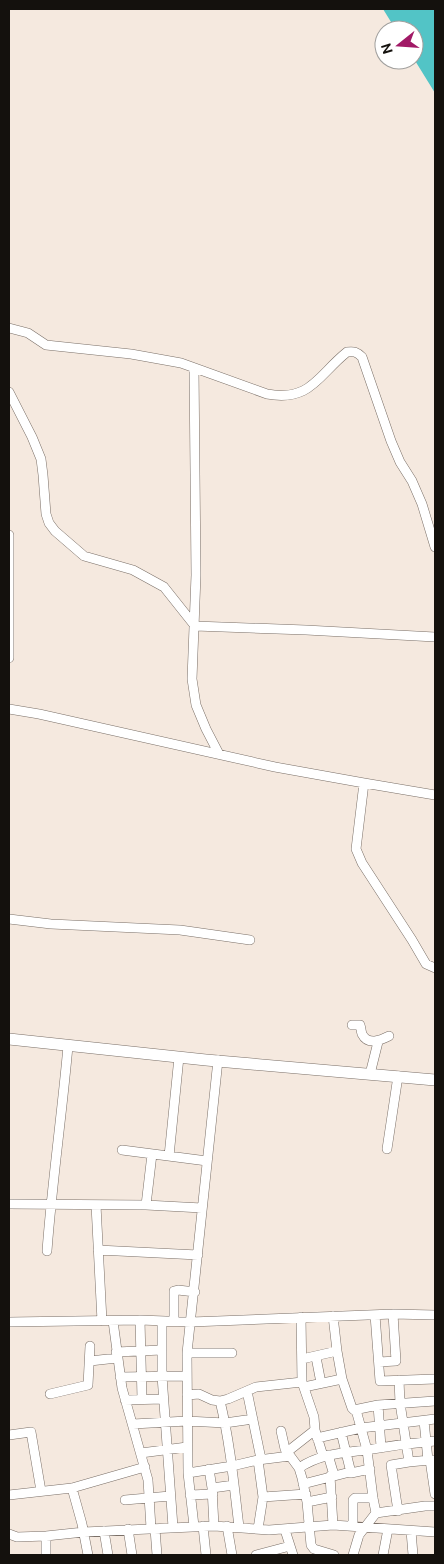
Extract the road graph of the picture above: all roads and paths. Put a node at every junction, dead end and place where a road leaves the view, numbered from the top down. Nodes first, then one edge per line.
1 (9, 328) edge
2 (194, 368) junction
3 (9, 392) edge
4 (9, 535) edge
5 (435, 547) edge
6 (9, 572) edge
7 (195, 626) junction
8 (435, 637) edge
9 (9, 658) edge
10 (9, 709) edge
11 (219, 754) junction
12 (364, 783) junction
13 (435, 795) edge
14 (9, 919) edge
15 (250, 940) dead end
16 (435, 968) edge
17 (352, 1025) dead end
18 (389, 1036) dead end
19 (9, 1038) edge
20 (378, 1042) junction
21 (68, 1046) junction
22 (179, 1057) junction
23 (218, 1060) junction
24 (370, 1074) junction
25 (398, 1076) junction
26 (435, 1080) edge
27 (387, 1149) dead end
28 (122, 1150) dead end
29 (152, 1154) junction
30 (169, 1156) junction
31 (207, 1161) junction
32 (9, 1204) edge
33 (50, 1204) junction
34 (96, 1205) junction
35 (146, 1205) junction
36 (202, 1208) junction
37 (98, 1250) junction
38 (47, 1251) dead end
39 (198, 1255) junction
40 (195, 1292) junction
41 (393, 1314) junction
42 (435, 1315) edge
43 (333, 1316) junction
44 (375, 1316) junction
45 (302, 1317) junction
46 (113, 1320) junction
47 (140, 1320) junction
48 (102, 1321) junction
49 (162, 1321) junction
50 (174, 1321) junction
51 (9, 1322) edge
52 (191, 1322) junction
53 (395, 1344) junction
54 (377, 1345) junction
55 (90, 1346) dead end
56 (140, 1350) junction
57 (162, 1350) junction
58 (337, 1351) junction
59 (187, 1353) junction
60 (232, 1353) dead end
61 (117, 1355) junction
62 (316, 1356) junction
63 (302, 1359) junction
64 (90, 1361) junction
65 (379, 1362) junction
66 (141, 1376) junction
67 (162, 1376) junction
68 (186, 1376) junction
69 (120, 1377) junction
70 (342, 1379) junction
71 (435, 1379) edge
72 (399, 1380) junction
73 (321, 1382) junction
74 (303, 1385) junction
75 (247, 1391) junction
76 (50, 1394) dead end
77 (187, 1395) junction
78 (142, 1399) junction
79 (163, 1399) junction
80 (125, 1400) junction
81 (435, 1400) edge
82 (220, 1401) junction
83 (400, 1403) junction
84 (378, 1405) junction
85 (356, 1410) junction
86 (253, 1419) junction
87 (435, 1419) edge
88 (187, 1421) junction
89 (424, 1421) junction
90 (165, 1422) junction
91 (133, 1424) junction
92 (225, 1424) junction
93 (404, 1424) junction
94 (380, 1426) junction
95 (361, 1428) junction
96 (281, 1431) dead end
97 (341, 1432) junction
98 (316, 1434) junction
99 (9, 1436) edge
100 (431, 1442) edge
101 (406, 1443) junction
102 (188, 1447) junction
103 (382, 1447) junction
104 (167, 1449) junction
105 (367, 1450) junction
106 (346, 1452) junction
107 (141, 1453) junction
108 (289, 1454) junction
109 (326, 1455) junction
110 (259, 1460) junction
111 (431, 1460) edge
112 (409, 1462) junction
113 (232, 1466) junction
114 (145, 1467) junction
115 (299, 1468) junction
116 (370, 1469) junction
117 (210, 1470) junction
118 (350, 1472) junction
119 (188, 1473) junction
120 (332, 1476) junction
121 (303, 1484) junction
122 (234, 1485) junction
123 (72, 1488) junction
124 (41, 1491) junction
125 (212, 1491) junction
126 (435, 1494) edge
127 (190, 1495) junction
128 (9, 1496) edge
129 (170, 1496) junction
130 (263, 1497) junction
131 (332, 1497) junction
132 (150, 1498) junction
133 (306, 1498) junction
134 (373, 1498) junction
135 (125, 1500) dead end
136 (435, 1506) edge
137 (398, 1511) junction
138 (376, 1514) junction
139 (333, 1525) junction
140 (198, 1526) junction
141 (214, 1526) junction
142 (227, 1526) junction
143 (353, 1526) junction
144 (173, 1527) junction
145 (239, 1527) junction
146 (309, 1527) junction
147 (365, 1527) junction
148 (128, 1529) junction
149 (153, 1529) junction
150 (258, 1529) junction
151 (388, 1529) junction
152 (286, 1530) junction
153 (104, 1531) junction
154 (411, 1531) junction
155 (84, 1532) junction
156 (435, 1532) edge
157 (9, 1534) edge
158 (46, 1536) junction
159 (292, 1551) edge
160 (269, 1553) edge
161 (46, 1555) edge
162 (88, 1555) edge
163 (108, 1555) edge
164 (132, 1555) edge
165 (157, 1555) edge
166 (206, 1555) edge
167 (232, 1555) edge
168 (256, 1555) edge
169 (334, 1555) edge
170 (353, 1555) edge
171 (383, 1555) edge
172 (413, 1555) edge

1 - 2 street
2 - 5 street
2 - 7 street
3 - 7 street
4 - 6 street
6 - 9 street
7 - 8 street
7 - 11 street
10 - 11 street
11 - 12 street
12 - 13 street
12 - 16 street
14 - 15 street
17 - 20 street
18 - 20 street
19 - 21 main road
20 - 24 street
21 - 22 main road
21 - 33 street
22 - 23 main road
22 - 30 street
23 - 24 main road
23 - 31 street
24 - 25 main road
25 - 26 main road
25 - 27 street
28 - 29 street
29 - 30 street
29 - 35 street
30 - 31 street
31 - 36 street
32 - 33 street
33 - 34 street
33 - 38 street
34 - 35 street
34 - 37 street
35 - 36 street
36 - 39 street
37 - 39 street
37 - 48 street
39 - 40 street
40 - 50 street
40 - 52 street
41 - 42 street
41 - 44 street
41 - 53 street
43 - 44 street
43 - 45 street
43 - 58 street
44 - 54 street
45 - 52 street
45 - 63 street
46 - 47 street
46 - 48 street
46 - 61 street
47 - 49 street
47 - 56 street
48 - 51 street
49 - 50 street
49 - 57 street
50 - 52 street
52 - 59 street
53 - 54 street
53 - 65 street
54 - 65 street
55 - 64 street
56 - 57 street
56 - 61 street
56 - 66 street
57 - 67 street
58 - 62 street
58 - 70 street
59 - 60 street
59 - 68 street
61 - 64 street
61 - 69 street
62 - 63 street
62 - 73 street
63 - 74 street
64 - 76 street
65 - 72 street
66 - 67 street
66 - 69 street
66 - 78 street
67 - 68 street
67 - 79 street
68 - 77 street
69 - 80 street
70 - 73 street
70 - 85 street
71 - 72 street
72 - 83 street
73 - 74 street
74 - 75 street
74 - 98 street
75 - 82 street
75 - 86 street
77 - 82 street
77 - 88 street
78 - 79 street
78 - 80 street
79 - 90 street
80 - 91 street
81 - 83 street
82 - 92 street
83 - 84 street
83 - 93 street
84 - 85 street
84 - 94 street
85 - 95 street
86 - 92 street
86 - 110 street
87 - 89 street
88 - 90 street
88 - 92 street
88 - 102 street
89 - 93 street
89 - 100 street
90 - 91 street
90 - 104 street
91 - 107 street
92 - 113 street
93 - 94 street
93 - 101 street
94 - 95 street
94 - 103 street
95 - 97 street
95 - 105 street
96 - 108 street
97 - 98 street
97 - 106 street
98 - 108 street
98 - 109 street
99 - 124 street
100 - 101 street
100 - 111 street
101 - 103 street
101 - 112 street
102 - 104 street
102 - 119 street
103 - 105 street
104 - 107 street
104 - 129 street
105 - 106 street
105 - 116 street
106 - 109 street
106 - 118 street
107 - 114 street
108 - 110 street
108 - 115 street
109 - 115 street
109 - 120 street
110 - 113 street
110 - 130 street
111 - 112 street
111 - 126 street
112 - 137 street
113 - 117 street
113 - 122 street
114 - 123 street
114 - 132 street
115 - 121 street
116 - 118 street
116 - 134 street
117 - 119 street
117 - 125 street
118 - 120 street
119 - 127 street
120 - 121 street
120 - 131 street
121 - 133 street
122 - 125 street
122 - 145 street
123 - 124 street
123 - 155 street
124 - 128 street
125 - 127 street
125 - 141 street
127 - 140 street
129 - 132 street
129 - 144 street
130 - 133 street
130 - 150 street
131 - 133 street
131 - 139 street
132 - 135 street
132 - 149 street
133 - 146 street
134 - 138 street
134 - 143 street
136 - 137 street
137 - 138 street
138 - 147 street
139 - 143 street
139 - 146 street
140 - 141 street
140 - 144 street
140 - 166 street
141 - 142 street
142 - 145 street
142 - 167 street
143 - 147 street
144 - 149 street
145 - 150 street
146 - 152 street
146 - 169 street
147 - 151 street
147 - 170 street
148 - 149 street
148 - 153 street
148 - 164 street
149 - 165 street
150 - 152 street
151 - 154 street
151 - 171 street
152 - 159 street
153 - 155 street
153 - 163 street
154 - 156 street
154 - 172 street
155 - 158 street
155 - 162 street
157 - 158 street
158 - 161 street
159 - 160 street
160 - 168 street

